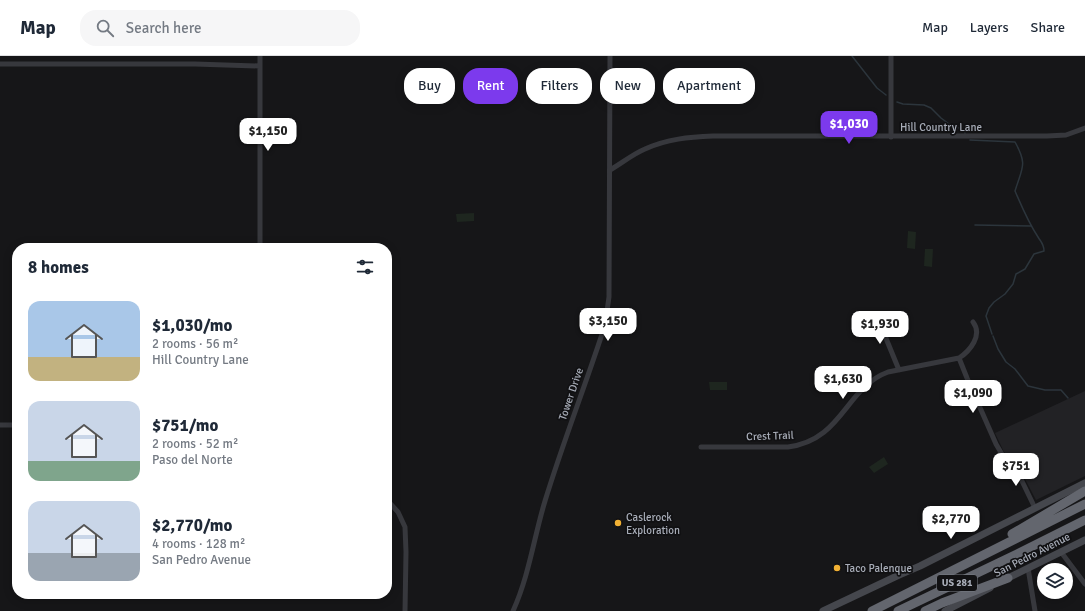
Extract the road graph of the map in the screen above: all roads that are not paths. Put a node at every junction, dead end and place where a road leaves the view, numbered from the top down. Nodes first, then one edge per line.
1 (260, 56) edge
2 (610, 56) edge
3 (891, 56) edge
4 (0, 64) edge
5 (260, 66) junction
6 (1085, 128) edge
7 (892, 137) junction
8 (610, 170) junction
9 (260, 243) edge
10 (876, 314) dead end
11 (973, 322) dead end
12 (959, 358) junction
13 (899, 370) junction
14 (0, 425) edge
15 (12, 425) edge
16 (701, 447) dead end
17 (1085, 483) edge
18 (1085, 491) edge
19 (1085, 504) edge
20 (392, 505) edge
21 (1035, 508) junction
22 (1085, 520) edge
23 (1085, 540) edge
24 (1061, 552) junction
25 (1028, 568) junction
26 (1008, 578) junction
27 (1085, 584) edge
28 (911, 592) junction
29 (404, 611) edge
30 (512, 611) edge
31 (823, 611) edge
32 (872, 611) edge
33 (898, 611) edge
34 (925, 611) edge
35 (945, 611) edge
36 (1035, 611) edge

1 - 5 street
2 - 8 street, Tower Drive
3 - 7 street
4 - 5 street
5 - 9 street
6 - 7 street, Hill Country Lane
7 - 8 street, Hill Country Lane
8 - 30 street, Tower Drive
10 - 13 street
11 - 12 street
12 - 13 street, Crest Trail
12 - 21 street
13 - 16 street, Crest Trail
14 - 15 street
17 - 21 main road
18 - 28 highway
19 - 28 highway, US 281
20 - 29 street
21 - 31 main road
22 - 33 highway, US 281
23 - 24 main road, San Pedro Avenue
24 - 25 main road, San Pedro Avenue
24 - 27 street
25 - 26 main road, San Pedro Avenue
25 - 36 street
26 - 34 highway
26 - 35 main road, San Pedro Avenue
28 - 32 highway, US 281

